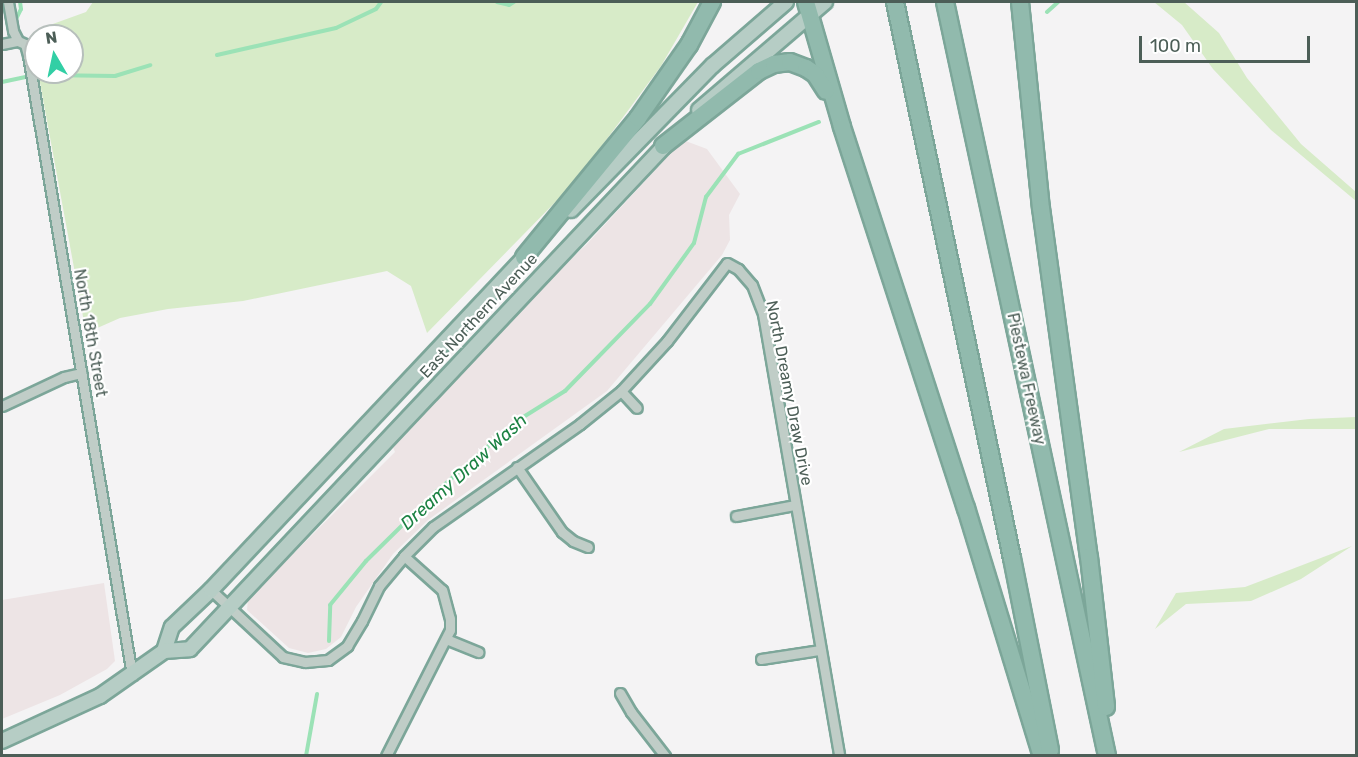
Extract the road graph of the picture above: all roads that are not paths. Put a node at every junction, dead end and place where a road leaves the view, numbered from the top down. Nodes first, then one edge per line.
1 (8, 2) edge
2 (712, 2) edge
3 (786, 2) edge
4 (825, 2) edge
5 (896, 2) edge
6 (945, 2) edge
7 (1020, 2) edge
8 (808, 8) edge
9 (18, 41) junction
10 (4, 44) edge
11 (842, 127) junction
12 (663, 146) junction
13 (524, 257) junction
14 (82, 373) junction
15 (621, 391) junction
16 (2, 406) edge
17 (637, 408) dead end
18 (517, 467) junction
19 (795, 505) junction
20 (735, 516) dead end
21 (588, 547) dead end
22 (404, 556) junction
23 (211, 590) junction
24 (230, 608) junction
25 (446, 639) junction
26 (819, 650) junction
27 (164, 651) junction
28 (478, 652) dead end
29 (761, 659) dead end
30 (132, 675) junction
31 (620, 693) dead end
32 (2, 741) edge
33 (386, 756) edge
34 (665, 756) edge
35 (839, 756) edge
36 (1042, 756) edge
37 (1051, 756) edge
38 (1107, 756) edge
39 (1112, 756) edge

1 - 9 street, North 18th Street
2 - 13 highway
3 - 13 main road, East Northern Avenue
4 - 8 main road, East Northern Avenue
5 - 37 highway
6 - 38 highway, Piestewa Freeway
7 - 39 highway
8 - 11 highway
8 - 12 main road, East Northern Avenue
9 - 10 street
9 - 14 street, North 18th Street
11 - 12 highway
11 - 36 highway
12 - 24 main road, East Northern Avenue
13 - 23 main road, East Northern Avenue
14 - 16 street
14 - 30 street, North 18th Street
15 - 17 street
15 - 18 street
15 - 19 street, North Dreamy Draw Drive
18 - 21 street
18 - 22 street
19 - 20 street, North Dreamy Draw Drive
19 - 26 street, North Dreamy Draw Drive
22 - 24 street
22 - 25 street
23 - 24 street
23 - 27 main road, East Northern Avenue
24 - 27 main road, East Northern Avenue
25 - 28 street
25 - 33 street
26 - 29 street
26 - 35 street, North Dreamy Draw Drive
27 - 30 main road, East Northern Avenue
30 - 32 main road, East Northern Avenue
31 - 34 street

